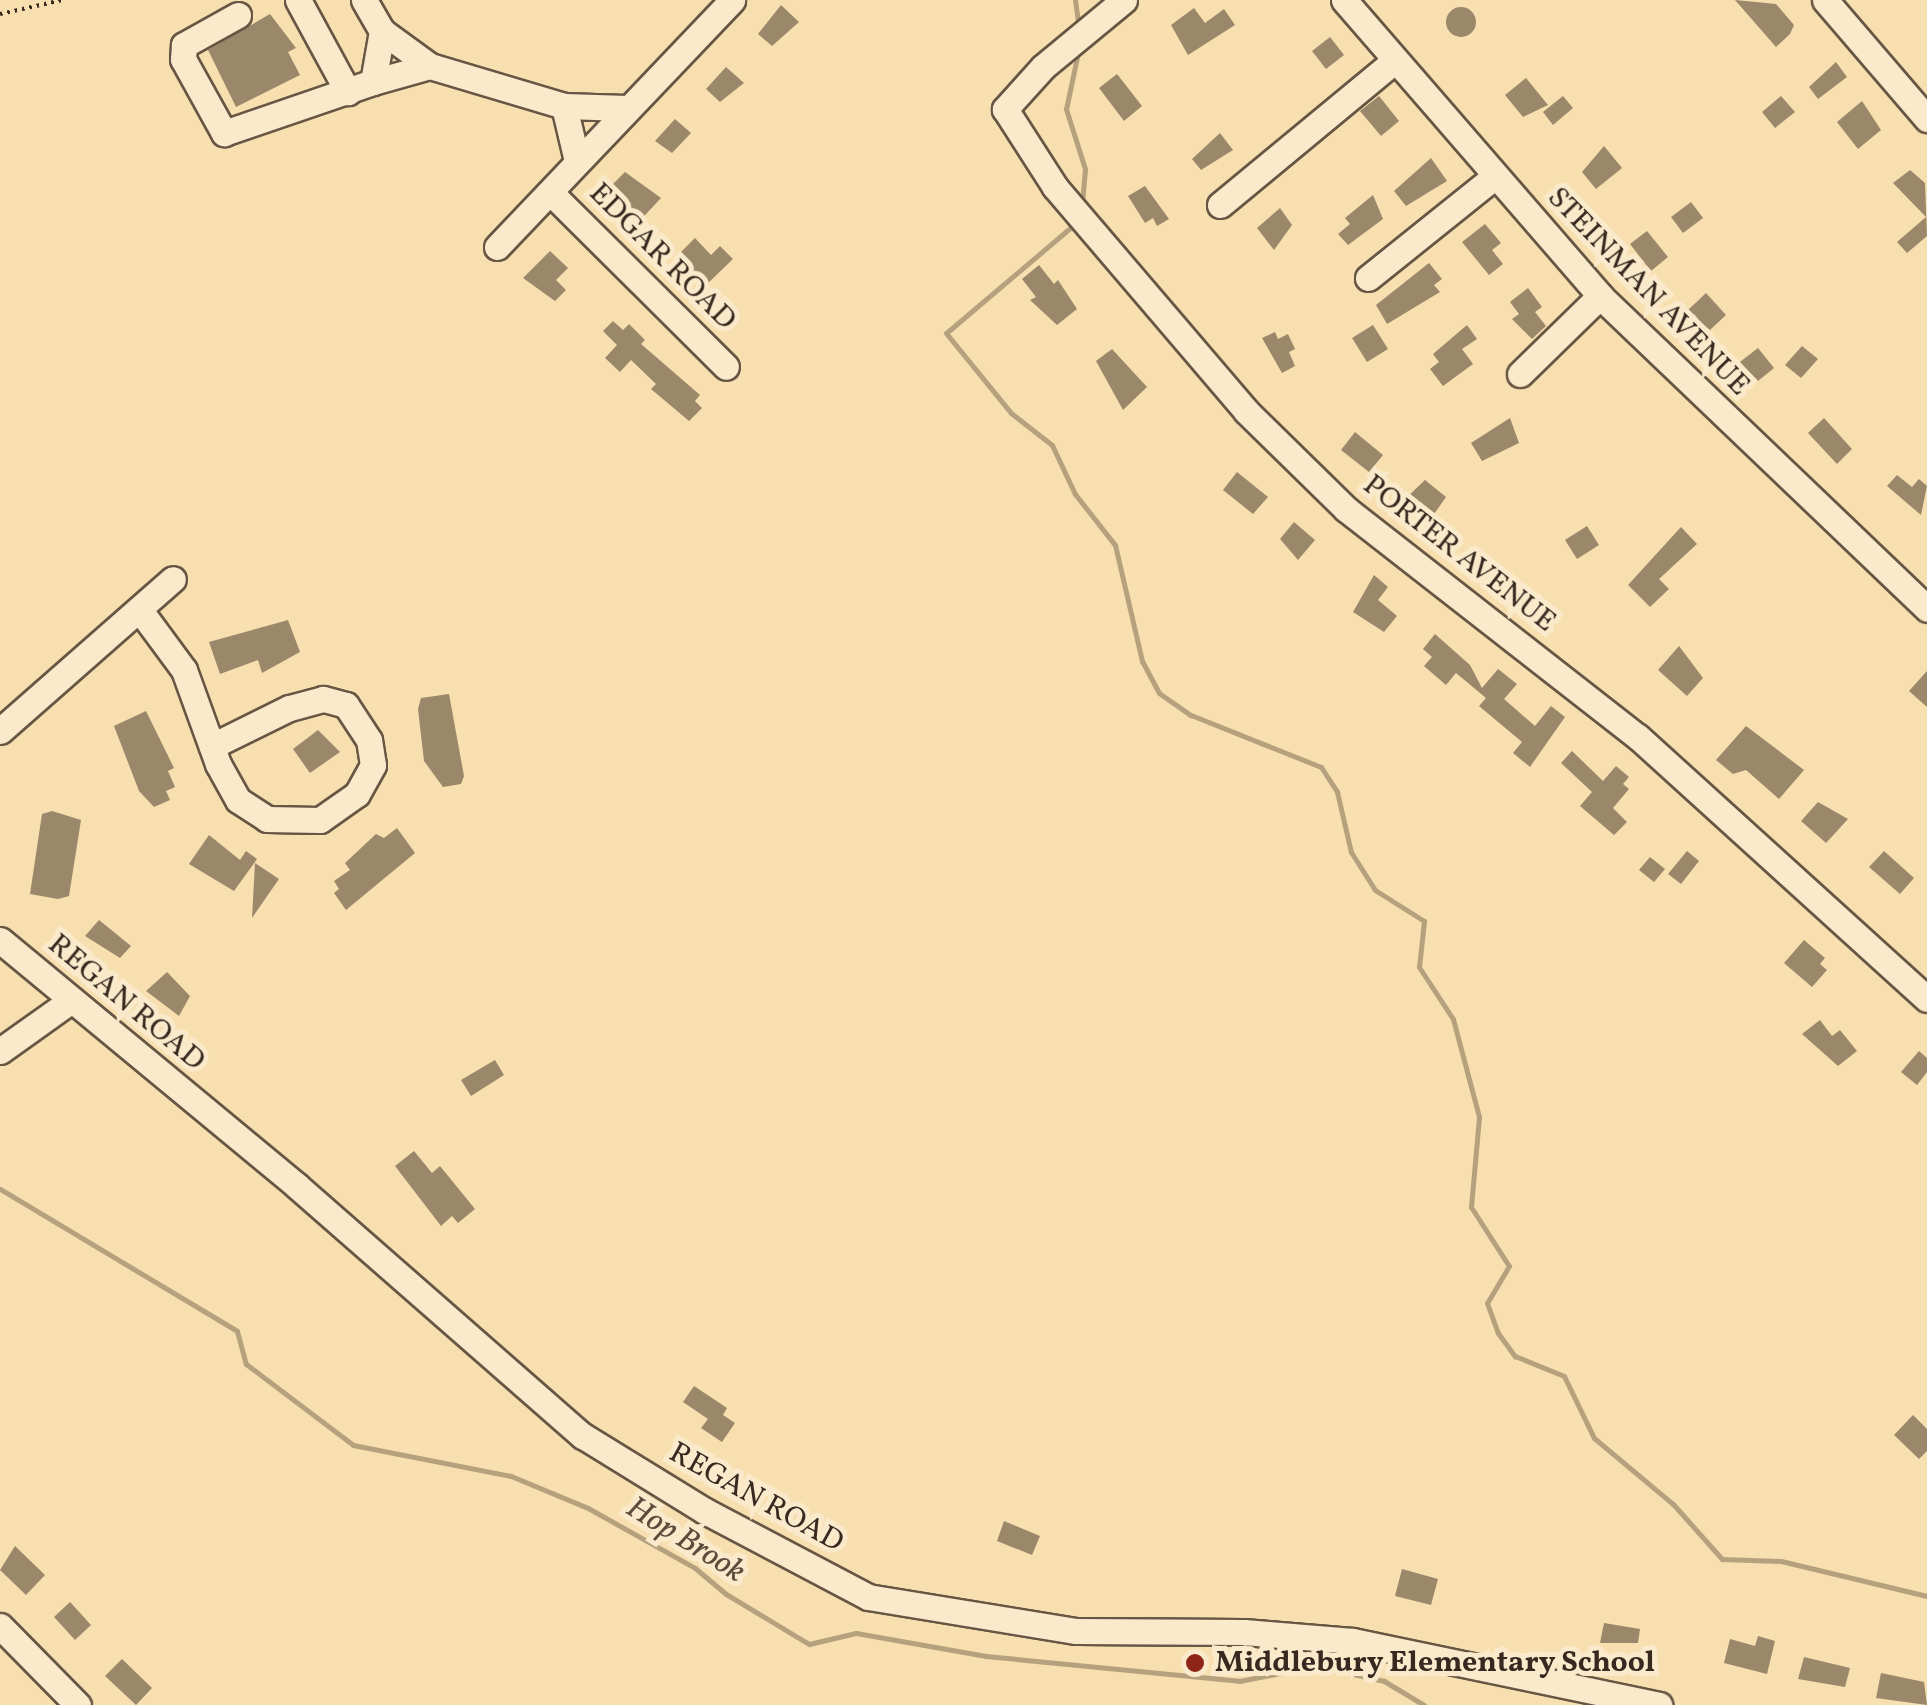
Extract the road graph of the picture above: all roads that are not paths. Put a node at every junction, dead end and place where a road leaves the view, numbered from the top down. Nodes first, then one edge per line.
1 (298, 0) edge
2 (364, 0) edge
3 (732, 0) edge
4 (1124, 0) edge
5 (1344, 0) edge
6 (1825, 0) edge
7 (238, 15) dead end
8 (382, 31) junction
9 (1394, 60) junction
10 (430, 66) junction
11 (373, 82) junction
12 (348, 92) junction
13 (564, 106) junction
14 (627, 108) junction
15 (1927, 119) edge
16 (577, 161) junction
17 (1494, 177) junction
18 (552, 194) junction
19 (1220, 204) dead end
20 (498, 247) dead end
21 (1368, 278) dead end
22 (1600, 296) junction
23 (726, 367) dead end
24 (1520, 374) dead end
25 (174, 579) dead end
26 (139, 609) junction
27 (1927, 609) edge
28 (0, 731) edge
29 (212, 746) junction
30 (0, 940) edge
31 (1927, 999) edge
32 (70, 1000) junction
33 (0, 1052) edge
34 (4, 1639) edge
35 (78, 1705) edge
36 (1659, 1705) edge

1 - 12 street
2 - 8 street
3 - 14 street
4 - 31 street, PORTER AVENUE
5 - 9 street, STEINMAN AVENUE
6 - 15 street
7 - 12 street
8 - 10 street
8 - 11 street
9 - 17 street, STEINMAN AVENUE
9 - 19 street
10 - 11 street
10 - 13 street
11 - 12 street
13 - 14 street
13 - 16 street
14 - 16 street
16 - 18 street
17 - 21 street
17 - 22 street, STEINMAN AVENUE
18 - 20 street
18 - 23 street, EDGAR ROAD
22 - 24 street
22 - 27 street, STEINMAN AVENUE
25 - 26 street
26 - 28 street
26 - 29 street
29 - 29 street
30 - 32 street, REGAN ROAD
32 - 33 street
32 - 36 street, REGAN ROAD
34 - 35 street

